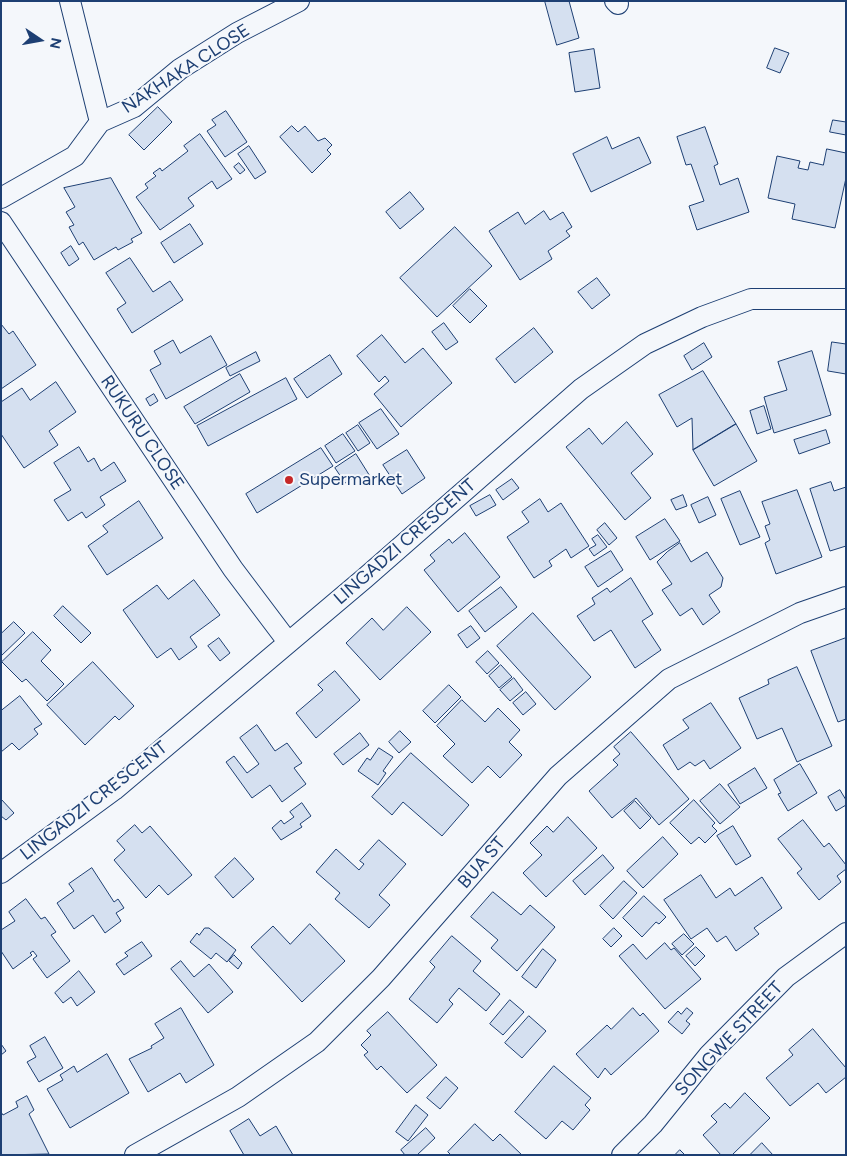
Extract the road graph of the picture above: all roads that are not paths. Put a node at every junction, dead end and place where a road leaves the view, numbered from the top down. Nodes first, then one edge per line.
1 (70, 1) edge
2 (299, 1) edge
3 (100, 122) junction
4 (1, 198) edge
5 (1, 222) edge
6 (846, 299) edge
7 (846, 597) edge
8 (288, 642) junction
9 (1, 873) edge
10 (846, 933) edge
11 (135, 1155) edge
12 (622, 1155) edge

1 - 3 street
2 - 3 street, NAKHAKA CLOSE
3 - 4 street
5 - 8 street, RUKURU CLOSE
6 - 8 street, LINGADZI CRESCENT
7 - 11 street, BUA ST
8 - 9 street, LINGADZI CRESCENT
10 - 12 street, SONGWE STREET

